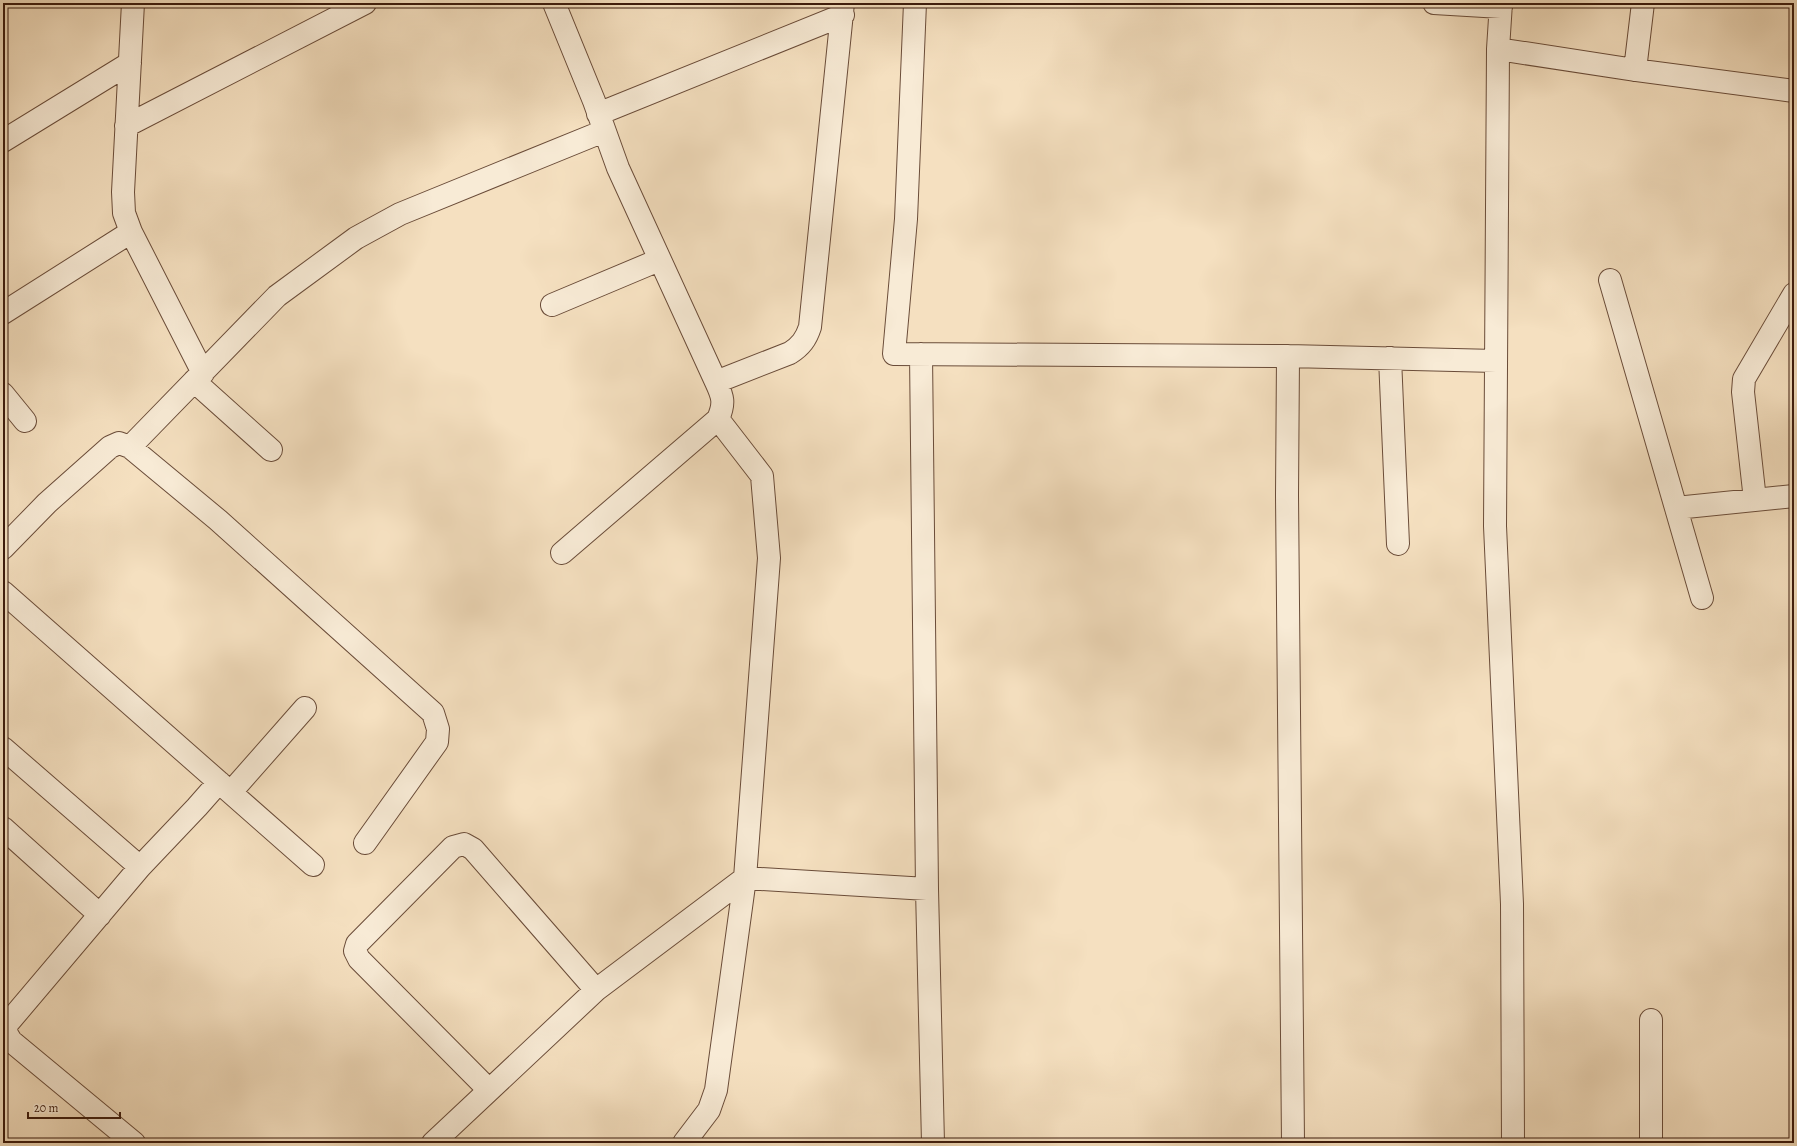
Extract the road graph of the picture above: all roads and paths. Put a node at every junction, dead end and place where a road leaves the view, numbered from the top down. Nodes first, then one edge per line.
1 (133, 3) edge
2 (365, 3) edge
3 (554, 3) edge
4 (915, 3) edge
5 (1434, 3) edge
6 (1643, 3) edge
7 (1501, 5) edge
8 (843, 9) edge
9 (1498, 49) junction
10 (130, 63) junction
11 (1635, 70) junction
12 (1794, 91) edge
13 (601, 123) junction
14 (126, 126) junction
15 (3, 141) edge
16 (131, 232) junction
17 (660, 260) junction
18 (1610, 280) dead end
19 (1794, 294) edge
20 (552, 305) dead end
21 (3, 313) edge
22 (921, 354) junction
23 (1288, 356) junction
24 (1390, 358) junction
25 (1496, 361) junction
26 (198, 377) junction
27 (716, 382) junction
28 (3, 394) edge
29 (718, 419) junction
30 (25, 421) dead end
31 (130, 447) junction
32 (270, 450) dead end
33 (1794, 496) edge
34 (1755, 500) junction
35 (1676, 508) junction
36 (1398, 544) dead end
37 (3, 548) edge
38 (562, 553) dead end
39 (3, 592) edge
40 (1702, 598) dead end
41 (306, 708) dead end
42 (3, 748) edge
43 (225, 787) junction
44 (3, 828) edge
45 (365, 843) dead end
46 (313, 865) dead end
47 (140, 867) junction
48 (745, 878) junction
49 (927, 889) junction
50 (100, 915) junction
51 (596, 990) junction
52 (1651, 1020) dead end
53 (7, 1045) edge
54 (490, 1090) junction
55 (134, 1143) edge
56 (433, 1143) edge
57 (684, 1143) edge
58 (933, 1143) edge
59 (1293, 1143) edge
60 (1514, 1143) edge
61 (1651, 1143) edge

1 - 10 street
2 - 14 street
3 - 13 street
4 - 22 street
5 - 7 street
6 - 11 street
7 - 9 street
8 - 13 street
8 - 27 street
9 - 11 street
9 - 25 street
10 - 14 street
10 - 15 street
11 - 12 street
13 - 17 street
13 - 26 street
14 - 16 street
16 - 21 street
16 - 26 street
17 - 20 street
17 - 27 street
18 - 35 street
19 - 34 street
22 - 23 street
22 - 49 street
23 - 24 street
23 - 59 street
24 - 25 street
24 - 36 street
25 - 60 street
26 - 31 street
26 - 32 street
27 - 29 street
28 - 30 street
29 - 38 street
29 - 48 street
31 - 37 street
31 - 45 street
33 - 34 street
34 - 35 street
35 - 40 street
39 - 43 street
41 - 43 street
42 - 47 street
43 - 46 street
43 - 47 street
44 - 50 street
47 - 50 street
48 - 49 street
48 - 51 street
48 - 57 street
49 - 58 street
50 - 53 street
51 - 54 street
51 - 54 street
52 - 61 street
53 - 55 street
54 - 56 street

